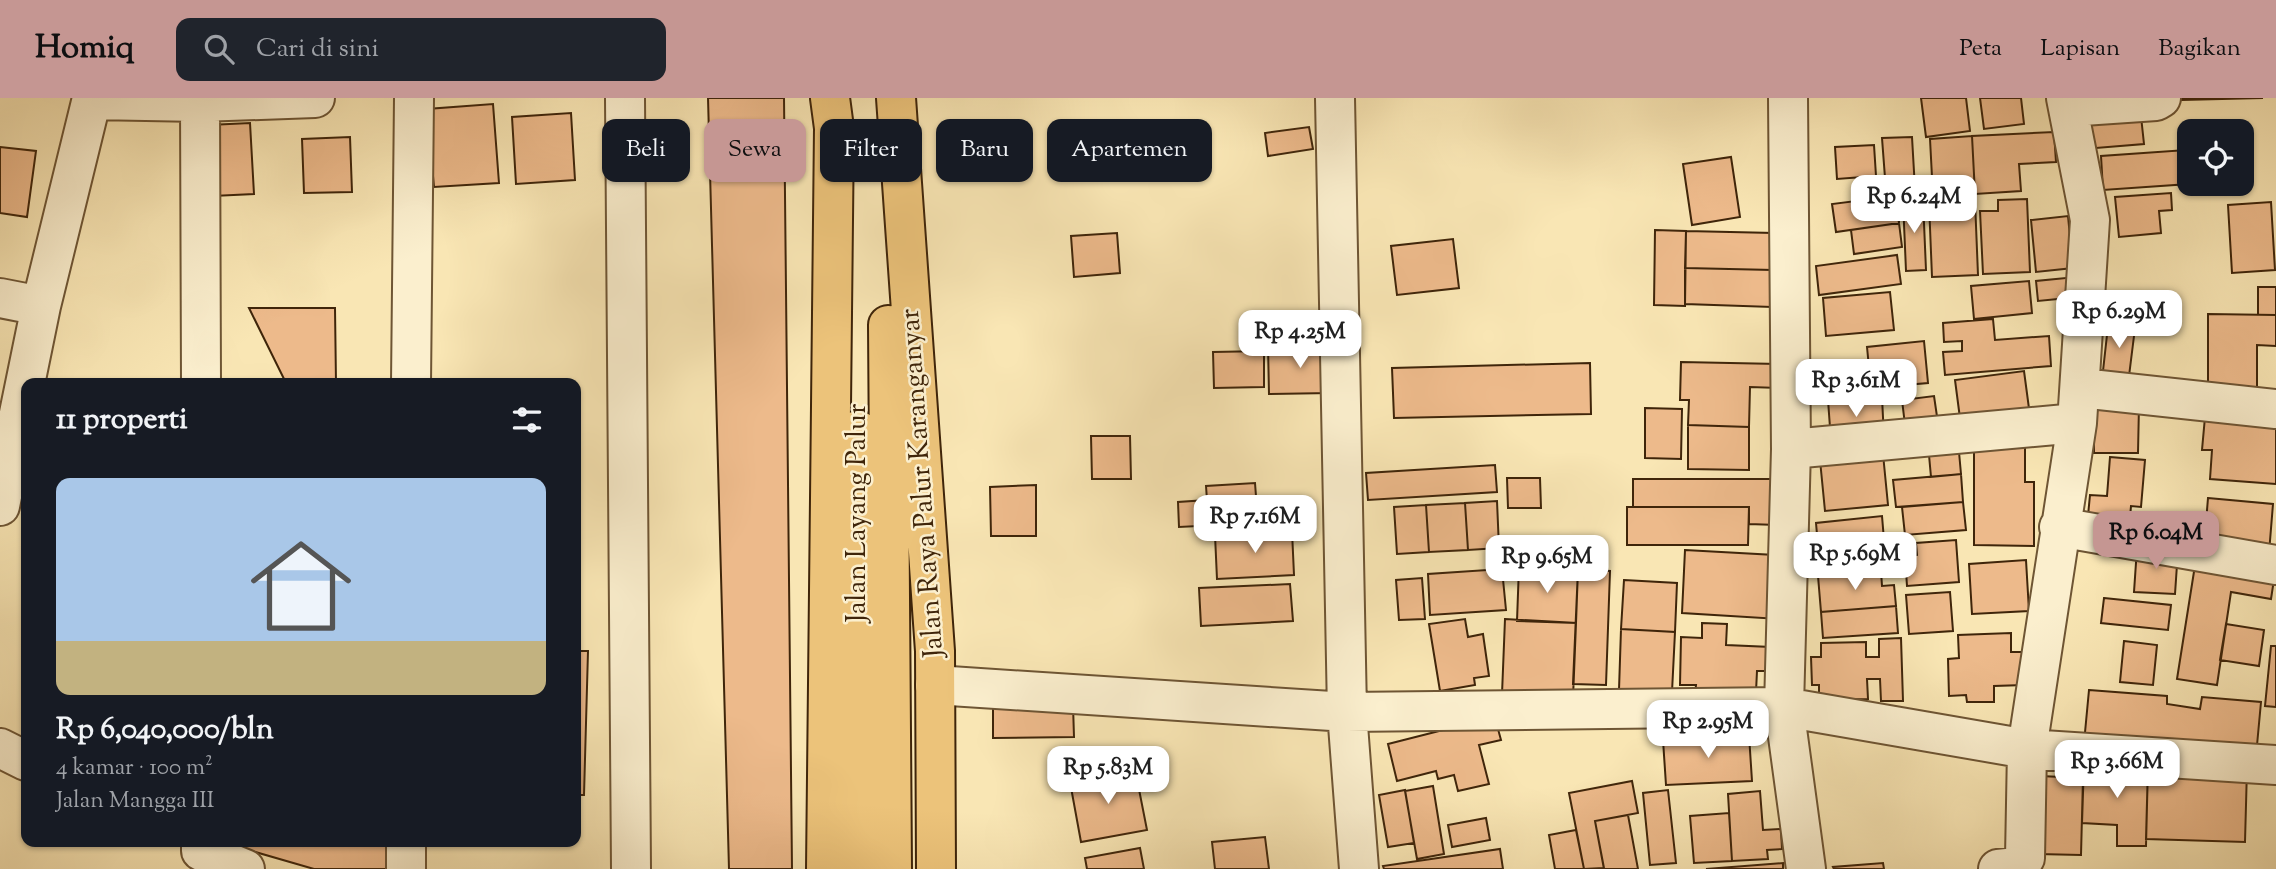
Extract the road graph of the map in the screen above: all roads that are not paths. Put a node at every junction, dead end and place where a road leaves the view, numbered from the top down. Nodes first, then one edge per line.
1 (315, 98) edge
2 (414, 98) edge
3 (625, 98) edge
4 (830, 98) edge
5 (896, 98) edge
6 (1335, 98) edge
7 (1788, 98) edge
8 (2161, 98) edge
9 (92, 99) edge
10 (200, 102) junction
11 (2067, 103) edge
12 (833, 119) edge
13 (898, 119) edge
14 (833, 182) edge
15 (838, 182) edge
16 (899, 182) edge
17 (903, 182) edge
18 (0, 298) edge
19 (41, 306) junction
20 (26, 378) edge
21 (201, 378) edge
22 (411, 378) edge
23 (21, 404) edge
24 (2079, 406) junction
25 (2276, 409) edge
26 (1791, 449) junction
27 (0, 506) edge
28 (2059, 527) junction
29 (2276, 565) edge
30 (875, 576) junction
31 (935, 685) junction
32 (1784, 707) junction
33 (1347, 712) junction
34 (0, 748) edge
35 (2027, 749) junction
36 (21, 758) edge
37 (2276, 765) edge
38 (199, 847) edge
39 (407, 847) edge
40 (245, 869) edge
41 (406, 869) edge
42 (631, 869) edge
43 (826, 869) edge
44 (859, 869) edge
45 (892, 869) edge
46 (936, 869) edge
47 (1359, 869) edge
48 (1806, 869) edge
49 (1998, 869) edge

1 - 10 street
2 - 22 street
3 - 42 street
4 - 12 main road
5 - 13 main road, Jalan Raya Palur Karanganyar
6 - 33 street
7 - 26 street
8 - 11 street
9 - 10 street
9 - 19 street
10 - 21 street
11 - 24 street
14 - 43 main road
15 - 30 main road, Jalan Layang Palur
16 - 30 main road, Jalan Layang Palur
17 - 31 main road, Jalan Raya Palur Karanganyar
18 - 19 street
19 - 20 street
23 - 27 street
24 - 25 street
24 - 26 street
24 - 28 street
26 - 32 street
28 - 29 street
28 - 35 street
30 - 44 main road, Jalan Layang Palur
30 - 45 main road, Jalan Layang Palur
31 - 33 street
31 - 46 main road, Jalan Raya Palur Karanganyar
32 - 33 street
32 - 35 street
32 - 48 street
33 - 47 street
34 - 36 street
35 - 37 street
35 - 49 street
38 - 40 street
39 - 41 street

